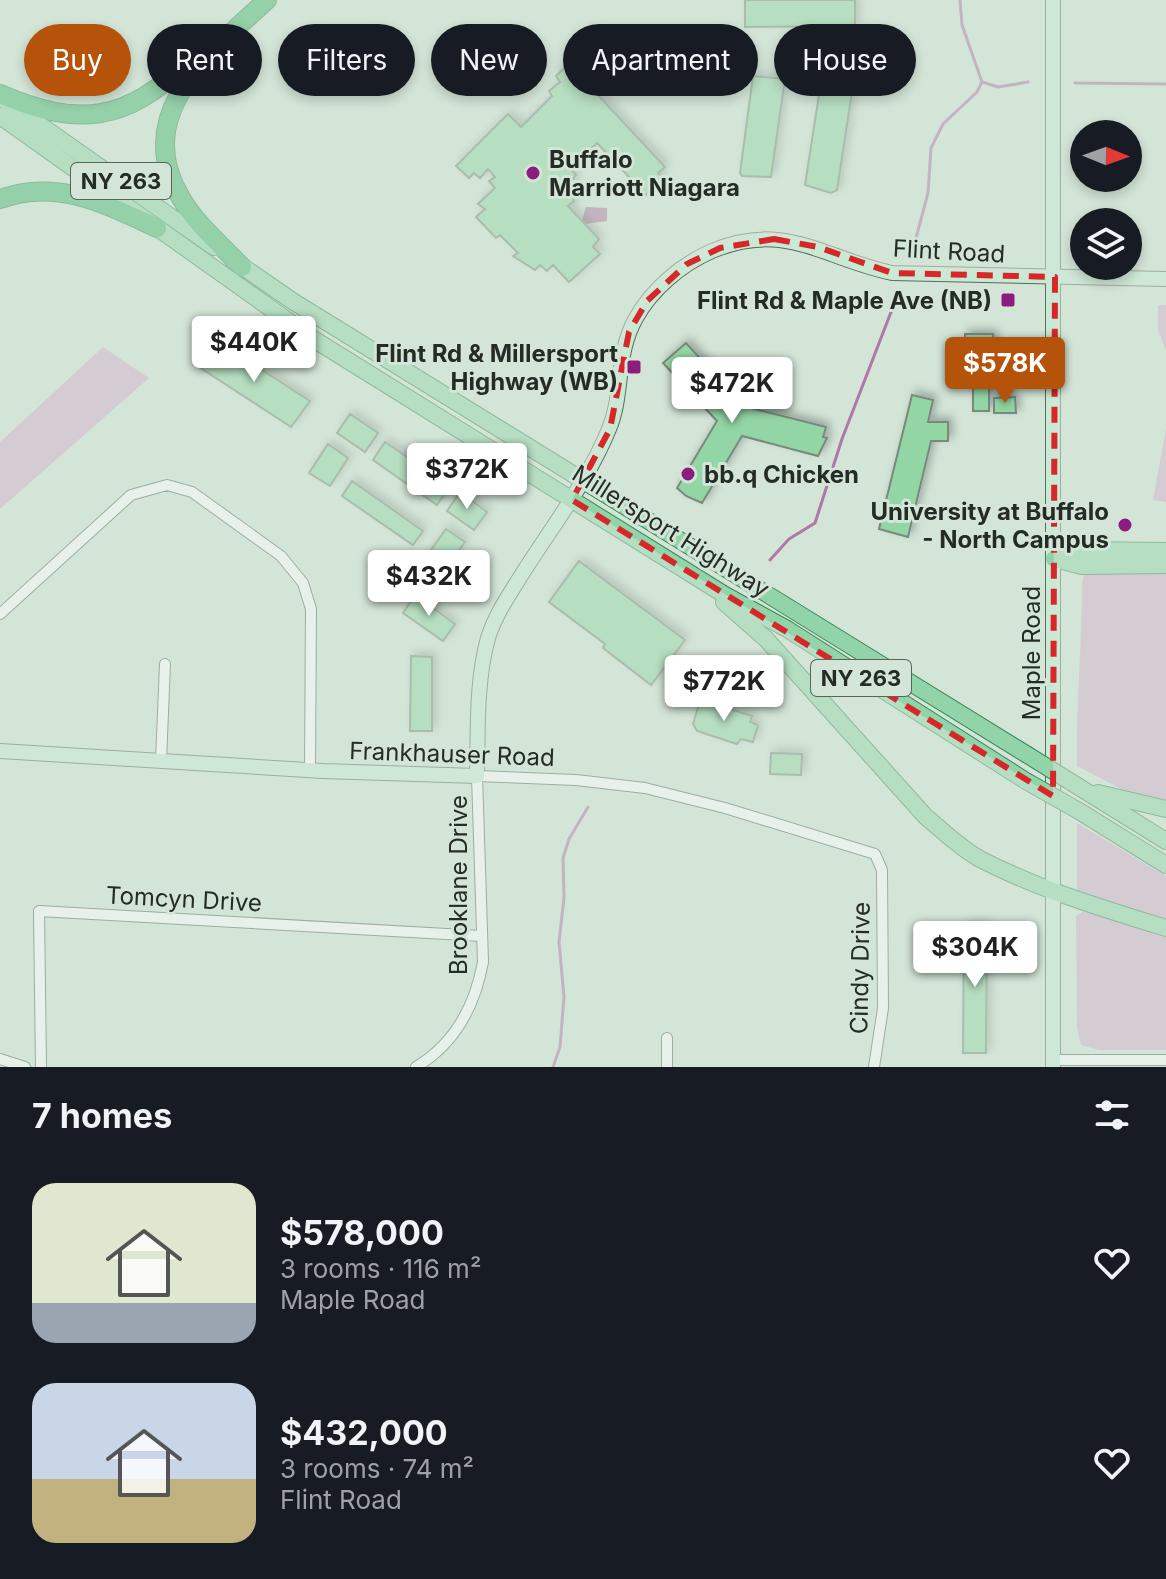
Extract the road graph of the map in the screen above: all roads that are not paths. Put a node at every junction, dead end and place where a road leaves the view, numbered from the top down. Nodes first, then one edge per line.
1 (250, 0) edge
2 (267, 0) edge
3 (1053, 0) edge
4 (0, 96) edge
5 (0, 116) edge
6 (0, 199) edge
7 (157, 228) junction
8 (242, 267) junction
9 (1055, 277) junction
10 (1166, 279) edge
11 (583, 482) junction
12 (572, 500) junction
13 (1166, 551) edge
14 (1054, 559) junction
15 (1166, 565) edge
16 (695, 576) junction
17 (0, 614) edge
18 (165, 664) dead end
19 (0, 751) edge
20 (161, 761) junction
21 (310, 770) junction
22 (477, 776) junction
23 (1079, 787) junction
24 (1166, 809) edge
25 (1166, 841) edge
26 (1166, 865) edge
27 (882, 870) joint
28 (1053, 888) junction
29 (1166, 928) edge
30 (482, 936) junction
31 (667, 1038) dead end
32 (0, 1059) edge
33 (1166, 1060) edge
34 (1053, 1064) edge
35 (25, 1067) edge
36 (41, 1067) edge
37 (416, 1067) edge
38 (667, 1067) edge
39 (874, 1067) edge

1 - 4 highway
2 - 8 highway
3 - 9 street, Maple Road
4 - 8 main road, Millersport Highway / NY 263
5 - 7 main road, Millersport Highway / NY 263
6 - 7 highway
7 - 12 main road, Millersport Highway / NY 263
8 - 11 main road, Millersport Highway / NY 263
9 - 10 street, Flint Road
9 - 11 street, Flint Road
9 - 14 street, Maple Road
11 - 12 street, Flint Road
11 - 23 main road, Millersport Highway / NY 263, bridge
12 - 16 main road, Millersport Highway / NY 263
12 - 22 street, Flint Road
13 - 14 main road
14 - 15 main road
14 - 28 street, Maple Road
16 - 26 main road, Millersport Highway / NY 263, bridge
16 - 28 main road
17 - 21 street
18 - 20 street
19 - 20 street, Frankhauser Road
20 - 21 street, Frankhauser Road
21 - 22 street, Frankhauser Road
22 - 27 street, Frankhauser Road
22 - 30 street, Brooklane Drive
23 - 24 main road
23 - 25 main road, Millersport Highway / NY 263
27 - 39 street, Cindy Drive
28 - 29 main road
28 - 34 street, Maple Road
30 - 36 street, Tomcyn Drive
30 - 37 street, Brooklane Drive
31 - 38 street
32 - 35 street
33 - 34 street

